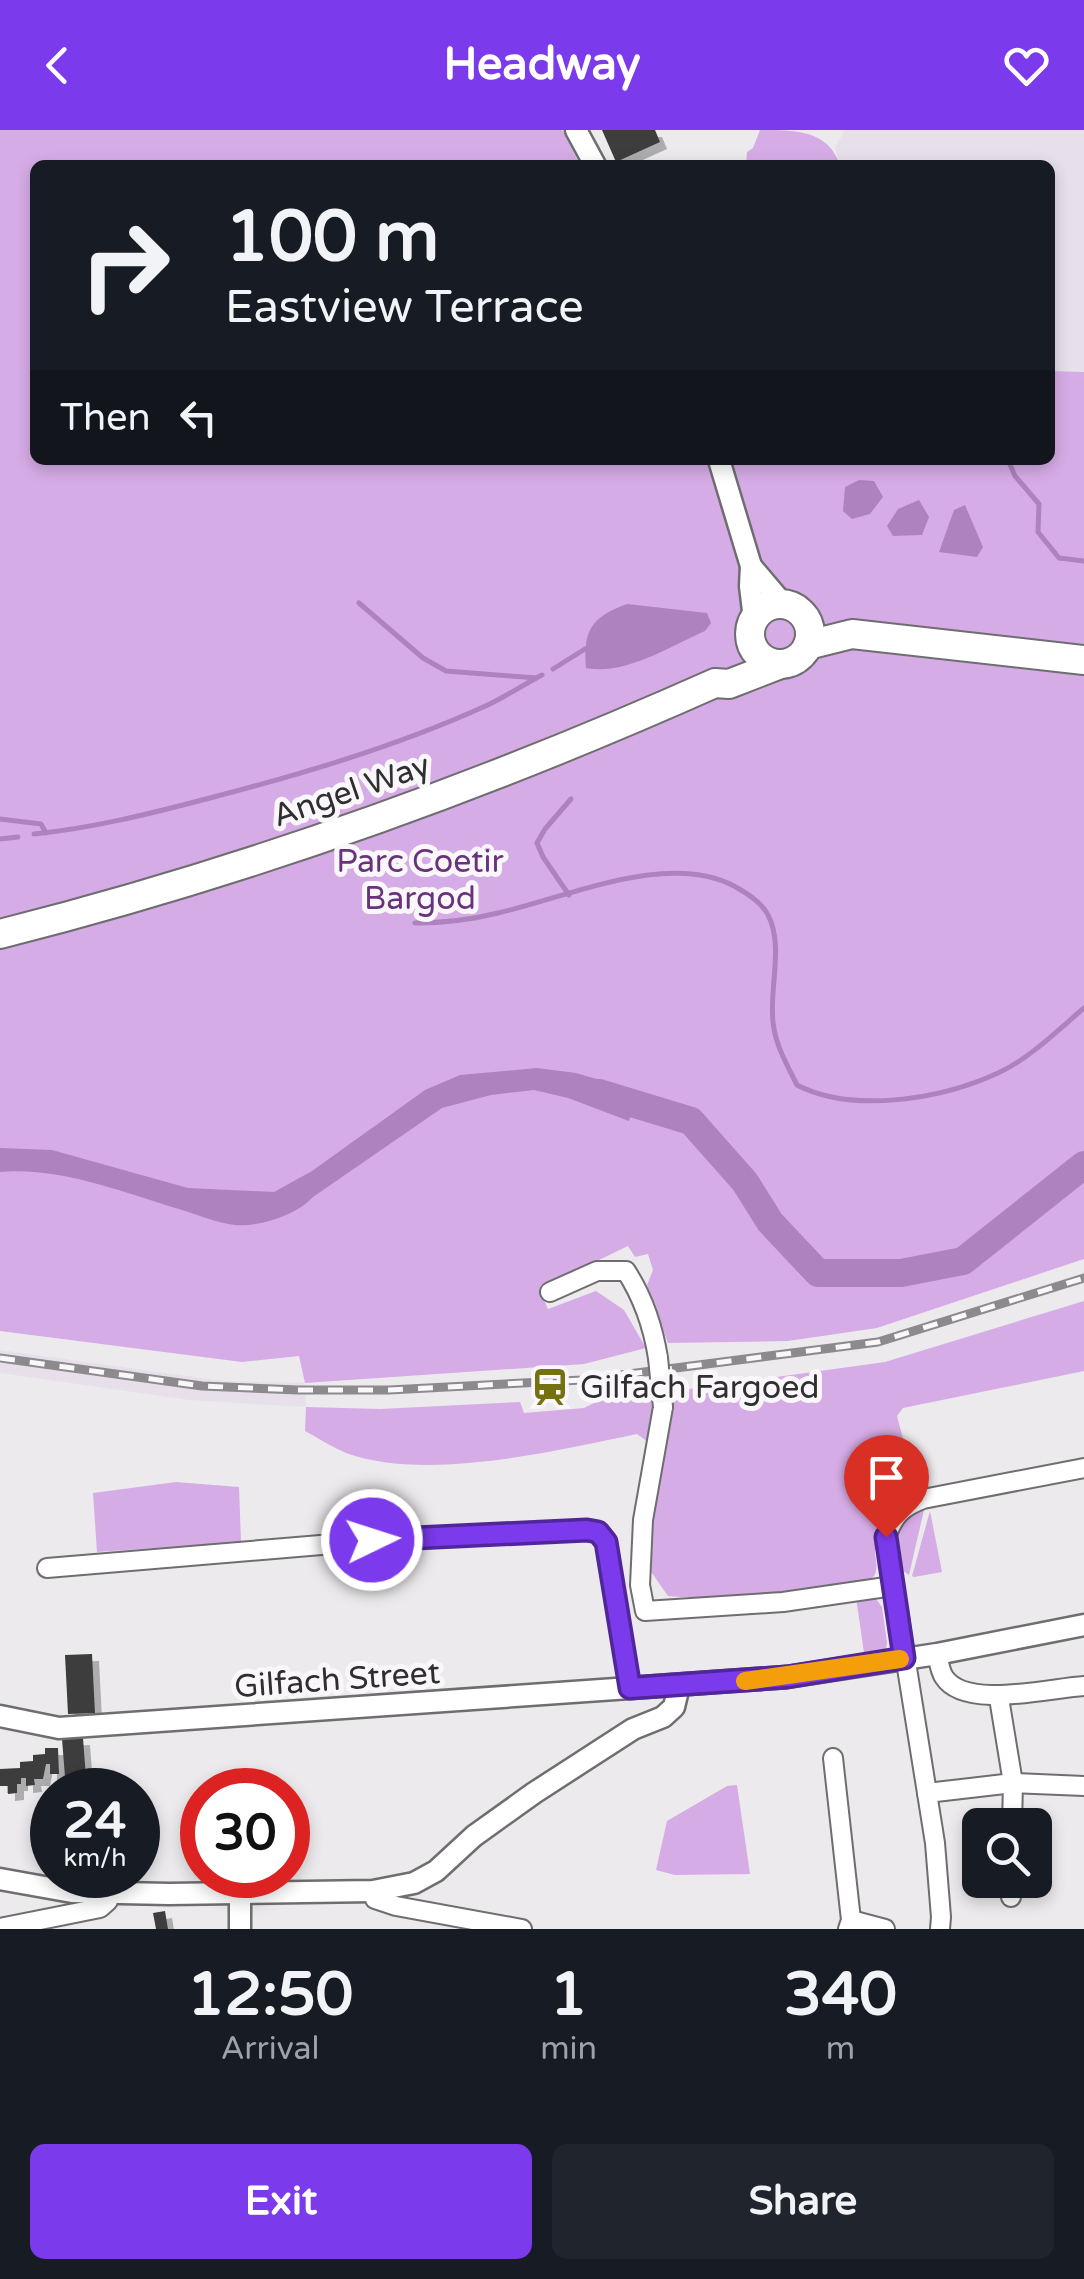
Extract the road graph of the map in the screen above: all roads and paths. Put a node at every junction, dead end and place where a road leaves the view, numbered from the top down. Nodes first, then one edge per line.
1 (576, 130) edge
2 (592, 160) edge
3 (721, 465) edge
4 (751, 566) junction
5 (793, 609) junction
6 (752, 629) junction
7 (852, 634) junction
8 (808, 645) junction
9 (1084, 660) edge
10 (778, 664) junction
11 (716, 682) junction
12 (0, 934) edge
13 (550, 1292) dead end
14 (1084, 1468) edge
15 (47, 1568) dead end
16 (893, 1586) junction
17 (1084, 1625) edge
18 (937, 1654) junction
19 (904, 1658) junction
20 (679, 1686) junction
21 (1084, 1686) edge
22 (630, 1688) junction
23 (998, 1698) junction
24 (0, 1716) edge
25 (633, 1729) junction
26 (833, 1758) dead end
27 (1013, 1784) junction
28 (1084, 1786) edge
29 (926, 1794) junction
30 (1012, 1808) edge
31 (0, 1879) edge
32 (30, 1884) edge
33 (373, 1891) junction
34 (310, 1893) edge
35 (108, 1898) edge
36 (240, 1898) edge
37 (850, 1925) edge
38 (0, 1928) edge
39 (240, 1929) edge
40 (522, 1929) edge
41 (885, 1929) edge
42 (940, 1929) edge

1 - 2 street
3 - 4 street
4 - 5 street
4 - 6 street
5 - 6 main road
5 - 7 main road
5 - 8 main road
6 - 10 main road
6 - 11 main road, Angel Way
7 - 8 main road
7 - 9 main road
8 - 10 main road
10 - 11 main road, Angel Way
11 - 12 main road, Angel Way
13 - 16 street, bridge
14 - 16 street
15 - 22 street
16 - 19 street
17 - 18 street, Gilfach Street
18 - 19 street, Gilfach Street
18 - 23 street
19 - 20 street, Gilfach Street
19 - 29 street
20 - 22 street, Gilfach Street
20 - 25 street
21 - 23 street
22 - 24 street, Gilfach Street
22 - 25 street
23 - 27 street
25 - 33 street
26 - 37 street
27 - 28 street
27 - 29 street
27 - 30 street
29 - 42 street
31 - 32 street
33 - 34 street
33 - 40 street
35 - 38 street
36 - 39 street
37 - 41 street

